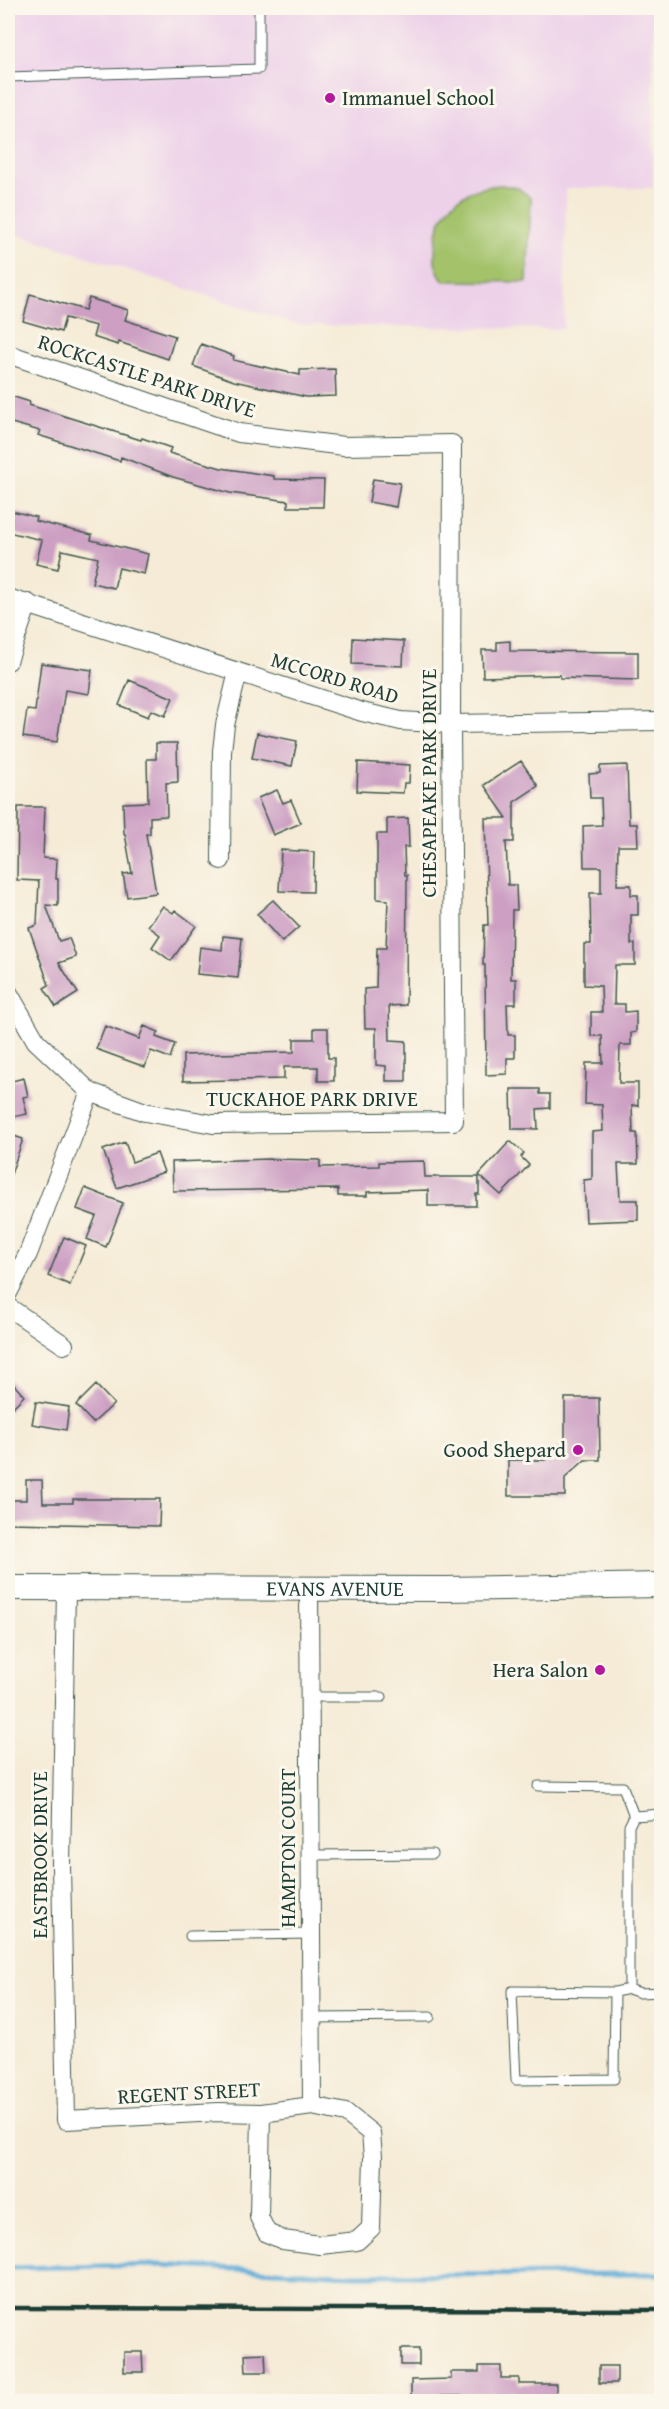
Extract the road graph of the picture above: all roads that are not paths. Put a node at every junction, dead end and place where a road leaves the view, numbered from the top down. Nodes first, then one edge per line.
1 (259, 8) edge
2 (8, 77) edge
3 (8, 354) edge
4 (452, 444) joint
5 (8, 598) edge
6 (28, 603) junction
7 (8, 661) edge
8 (238, 672) junction
9 (662, 721) edge
10 (451, 724) junction
11 (221, 860) dead end
12 (8, 992) edge
13 (90, 1092) junction
14 (453, 1121) joint
15 (8, 1293) edge
16 (8, 1308) edge
17 (64, 1345) dead end
18 (662, 1586) edge
19 (8, 1588) edge
20 (309, 1589) junction
21 (66, 1590) junction
22 (310, 1697) junction
23 (382, 1697) dead end
24 (538, 1786) dead end
25 (662, 1814) edge
26 (634, 1816) junction
27 (432, 1854) dead end
28 (311, 1855) junction
29 (311, 1934) junction
30 (190, 1936) dead end
31 (629, 1989) junction
32 (615, 1992) junction
33 (662, 1992) edge
34 (430, 2017) dead end
35 (312, 2018) junction
36 (312, 2106) junction
37 (261, 2113) junction
38 (66, 2120) joint

1 - 2 lane
3 - 4 street, ROCKCASTLE PARK DRIVE
4 - 10 street, CHESAPEAKE PARK DRIVE
5 - 6 street, MCCORD ROAD
6 - 7 street
6 - 8 street, MCCORD ROAD
8 - 10 street, MCCORD ROAD
8 - 11 street
9 - 10 street, MCCORD ROAD
10 - 14 street, CHESAPEAKE PARK DRIVE
12 - 13 street, TUCKAHOE PARK DRIVE
13 - 14 street, TUCKAHOE PARK DRIVE
13 - 15 street
16 - 17 street
18 - 20 street, EVANS AVENUE
19 - 21 street, EVANS AVENUE
20 - 21 street, EVANS AVENUE
20 - 22 street, HAMPTON COURT
21 - 38 street, EASTBROOK DRIVE
22 - 23 lane
22 - 28 street, HAMPTON COURT
24 - 26 lane
25 - 26 lane
26 - 31 lane
27 - 28 lane
28 - 29 street, HAMPTON COURT
29 - 30 lane
29 - 35 street, HAMPTON COURT
31 - 32 lane
31 - 33 lane
32 - 32 lane
34 - 35 lane
35 - 36 street, HAMPTON COURT
36 - 37 street, REGENT STREET
36 - 37 street
37 - 38 street, REGENT STREET

